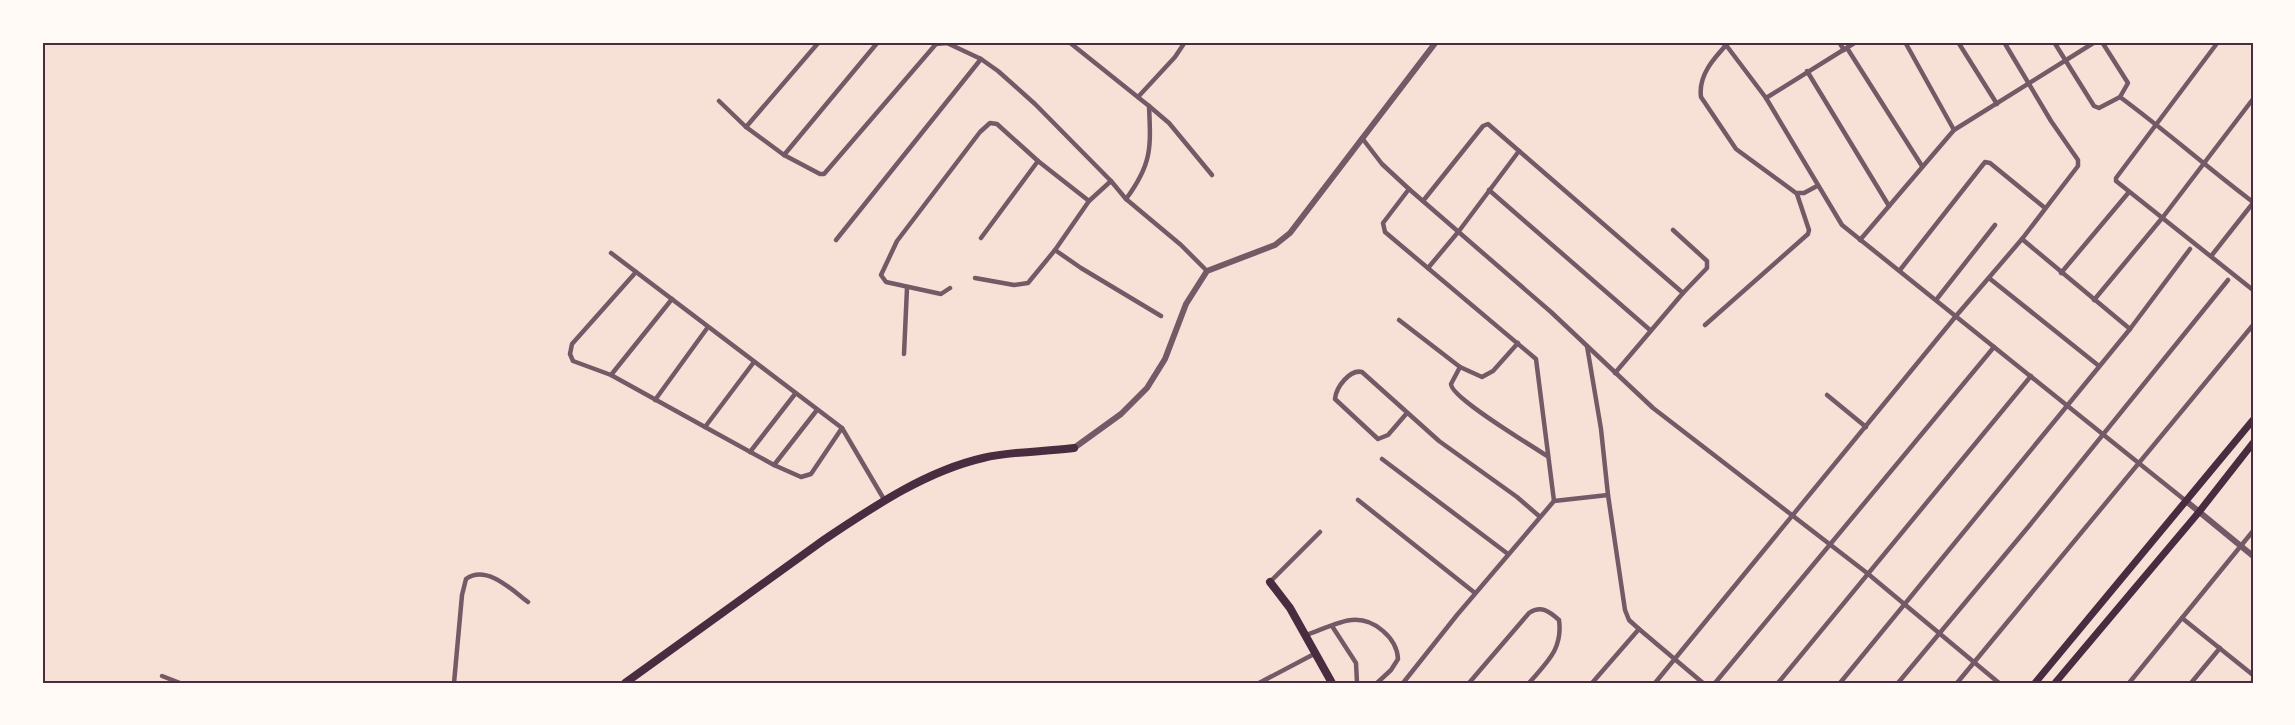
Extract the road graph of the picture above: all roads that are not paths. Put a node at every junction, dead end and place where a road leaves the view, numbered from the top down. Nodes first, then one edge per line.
1 (819, 42) edge
2 (878, 42) edge
3 (1069, 42) edge
4 (1185, 42) edge
5 (1437, 42) edge
6 (1839, 42) edge
7 (1856, 42) edge
8 (1905, 42) edge
9 (1958, 42) edge
10 (2004, 42) edge
11 (2054, 42) edge
12 (2095, 42) edge
13 (2102, 42) edge
14 (2218, 42) edge
15 (935, 43) edge
16 (946, 43) edge
17 (1725, 43) edge
18 (1846, 49) junction
19 (981, 59) junction
20 (2066, 61) junction
21 (1807, 72) junction
22 (2029, 82) junction
23 (1138, 97) junction
24 (2121, 97) junction
25 (1766, 98) junction
26 (2253, 99) edge
27 (719, 100) dead end
28 (1996, 104) junction
29 (1149, 106) junction
30 (2157, 124) junction
31 (746, 127) junction
32 (1954, 130) junction
33 (1362, 138) junction
34 (1519, 151) junction
35 (784, 154) junction
36 (1038, 161) junction
37 (2202, 164) junction
38 (1922, 166) junction
39 (1212, 175) dead end
40 (1112, 181) junction
41 (1817, 186) junction
42 (1409, 189) junction
43 (1490, 190) junction
44 (2129, 192) junction
45 (1797, 194) junction
46 (1126, 199) junction
47 (1089, 201) junction
48 (1424, 201) junction
49 (2253, 203) edge
50 (1889, 206) junction
51 (2045, 207) junction
52 (2163, 217) junction
53 (1995, 225) dead end
54 (1673, 230) dead end
55 (1459, 231) junction
56 (981, 238) dead end
57 (2022, 239) junction
58 (836, 240) dead end
59 (1860, 240) junction
60 (2190, 249) dead end
61 (1055, 250) junction
62 (611, 253) dead end
63 (2212, 255) junction
64 (1428, 268) junction
65 (1900, 270) junction
66 (1207, 271) junction
67 (636, 272) junction
68 (2061, 273) junction
69 (975, 278) dead end
70 (1989, 278) junction
71 (2228, 280) dead end
72 (907, 288) junction
73 (950, 288) dead end
74 (2253, 290) edge
75 (1683, 293) junction
76 (672, 299) junction
77 (1936, 300) junction
78 (2094, 300) junction
79 (1161, 316) dead end
80 (1956, 316) junction
81 (1399, 320) dead end
82 (1705, 325) dead end
83 (2253, 325) edge
84 (708, 327) junction
85 (2130, 329) junction
86 (1650, 330) junction
87 (1518, 343) junction
88 (1587, 346) junction
89 (1994, 347) junction
90 (904, 354) dead end
91 (754, 362) junction
92 (2099, 366) junction
93 (1460, 367) junction
94 (1615, 373) junction
95 (611, 375) junction
96 (2031, 376) junction
97 (795, 393) junction
98 (1827, 395) dead end
99 (655, 400) junction
100 (2067, 405) junction
101 (818, 410) junction
102 (1407, 413) junction
103 (2253, 420) edge
104 (705, 427) junction
105 (1866, 427) junction
106 (842, 428) junction
107 (2102, 434) junction
108 (2253, 443) edge
109 (1074, 448) joint
110 (750, 452) junction
111 (1547, 456) junction
112 (1382, 459) dead end
113 (2139, 464) junction
114 (774, 465) junction
115 (1608, 495) junction
116 (1358, 500) dead end
117 (885, 501) junction
118 (1554, 501) junction
119 (2186, 501) junction
120 (2199, 512) junction
121 (1539, 516) junction
122 (1791, 517) junction
123 (2253, 531) edge
124 (1320, 532) dead end
125 (1831, 546) junction
126 (2241, 546) junction
127 (1508, 554) junction
128 (2253, 556) edge
129 (1867, 573) junction
130 (1270, 582) joint
131 (1475, 593) junction
132 (528, 602) dead end
133 (1904, 604) junction
134 (2182, 618) junction
135 (1332, 626) junction
136 (1639, 629) junction
137 (1938, 633) junction
138 (1306, 635) junction
139 (2220, 648) junction
140 (1316, 653) junction
141 (1674, 660) junction
142 (1974, 663) junction
143 (2253, 665) edge
144 (2248, 671) junction
145 (2253, 675) edge
146 (162, 676) dead end
147 (180, 683) edge
148 (454, 683) edge
149 (625, 683) edge
150 (1259, 683) edge
151 (1332, 683) edge
152 (1358, 683) edge
153 (1377, 683) edge
154 (1403, 683) edge
155 (1469, 683) edge
156 (1529, 683) edge
157 (1592, 683) edge
158 (1655, 683) edge
159 (1704, 683) edge
160 (1715, 683) edge
161 (1778, 683) edge
162 (1840, 683) edge
163 (1898, 683) edge
164 (1958, 683) edge
165 (1999, 683) edge
166 (2035, 683) edge
167 (2055, 683) edge
168 (2129, 683) edge
169 (2191, 683) edge

1 - 31 street
2 - 35 street
3 - 23 street
4 - 23 street
5 - 33 street
6 - 18 street
7 - 18 street
8 - 32 street
9 - 28 street
10 - 22 street
11 - 20 street
12 - 20 street
13 - 24 street
14 - 30 street
15 - 16 street
15 - 35 street
16 - 19 street
17 - 25 street
17 - 45 street
18 - 21 street
18 - 38 street
19 - 40 street
19 - 58 street
20 - 22 street
20 - 24 street
21 - 25 street
21 - 50 street
22 - 28 street
22 - 51 street
23 - 29 street
24 - 30 street
25 - 41 street
26 - 37 street
27 - 31 street
28 - 32 street
29 - 39 street
29 - 46 street
30 - 37 street
30 - 44 street
31 - 35 street
32 - 38 street
33 - 42 street
33 - 66 street
34 - 43 street
34 - 48 street
34 - 75 street
36 - 47 street
36 - 56 street
36 - 72 street
37 - 49 street
37 - 52 street
38 - 50 street
40 - 46 street
40 - 47 street
41 - 45 street
41 - 59 street
42 - 48 street
42 - 64 street
43 - 55 street
43 - 86 street
44 - 52 street
44 - 68 street
45 - 82 street
46 - 66 street
47 - 61 street
48 - 55 street
49 - 63 street
50 - 59 street
51 - 57 street
51 - 65 street
52 - 63 street
52 - 78 street
53 - 77 street
54 - 75 street
55 - 64 street
55 - 88 street
57 - 68 street
57 - 70 street
59 - 65 street
60 - 85 street
61 - 69 street
61 - 79 street
62 - 67 street
63 - 74 street
64 - 87 street
65 - 77 street
66 - 109 street
67 - 76 street
67 - 95 street
68 - 78 street
70 - 80 street
70 - 92 street
71 - 107 street
72 - 73 street
72 - 90 street
75 - 86 street
76 - 84 street
76 - 95 street
77 - 80 street
78 - 85 street
80 - 89 street
80 - 105 street
81 - 93 street
83 - 113 street
84 - 91 street
84 - 99 street
85 - 92 street
86 - 94 street
87 - 93 street
87 - 111 street
88 - 94 street
88 - 115 street
89 - 96 street
89 - 125 street
91 - 97 street
91 - 104 street
92 - 100 street
93 - 111 street
94 - 122 street
95 - 99 street
96 - 100 street
96 - 129 street
97 - 101 street
97 - 110 street
98 - 105 street
99 - 104 street
100 - 107 street
100 - 133 street
101 - 106 street
101 - 114 street
102 - 102 street
102 - 121 street
103 - 119 main road
104 - 110 street
105 - 122 street
106 - 114 street
106 - 117 street
107 - 113 street
107 - 137 street
108 - 120 main road
109 - 117 highway
110 - 114 street
111 - 118 street
112 - 127 street
113 - 119 street
113 - 142 street
115 - 118 street
115 - 136 street
116 - 131 street
117 - 149 highway
118 - 121 street
119 - 120 street
119 - 166 main road
120 - 126 street
120 - 167 main road
121 - 127 street
122 - 125 street
122 - 141 street
123 - 126 street
124 - 130 street
125 - 129 street
125 - 160 street
126 - 128 street
126 - 134 street
127 - 131 street
129 - 133 street
129 - 161 street
130 - 138 highway
131 - 154 street
132 - 148 street
133 - 137 street
133 - 162 street
134 - 139 street
134 - 168 street
135 - 138 street
135 - 152 street
135 - 153 street
136 - 141 street
136 - 157 street
137 - 142 street
137 - 163 street
138 - 140 highway
139 - 144 street
139 - 169 street
140 - 150 street
140 - 151 highway
141 - 158 street
141 - 159 street
142 - 164 street
142 - 165 street
143 - 144 street
144 - 145 street
146 - 147 street
155 - 156 street

